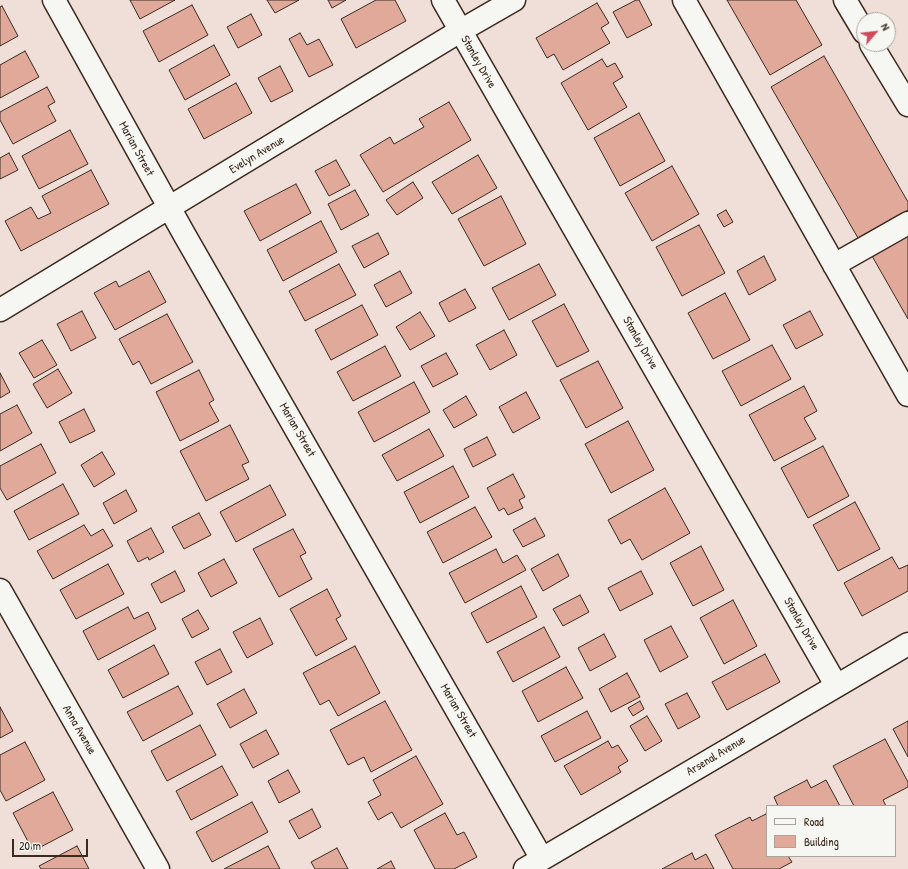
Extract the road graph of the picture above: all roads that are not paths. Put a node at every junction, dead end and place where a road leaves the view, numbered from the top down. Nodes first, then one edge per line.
1 (54, 0) edge
2 (443, 0) edge
3 (514, 0) edge
4 (684, 0) edge
5 (844, 0) edge
6 (856, 19) edge
7 (460, 31) junction
8 (876, 52) edge
9 (908, 104) edge
10 (169, 208) junction
11 (908, 223) edge
12 (834, 265) junction
13 (0, 310) edge
14 (908, 395) edge
15 (0, 590) edge
16 (908, 644) edge
17 (836, 685) junction
18 (534, 864) edge
19 (158, 869) edge

1 - 10 street, Marian Street
2 - 7 street, Stanley Drive
3 - 7 street, Evelyn Avenue
4 - 12 street
5 - 6 street
7 - 10 street, Evelyn Avenue
7 - 17 street, Stanley Drive
8 - 9 street
10 - 13 street, Evelyn Avenue
10 - 18 street, Marian Street
11 - 12 street
12 - 14 street
15 - 19 street, Anna Avenue
16 - 17 street, Arsenal Avenue
17 - 18 street, Arsenal Avenue

